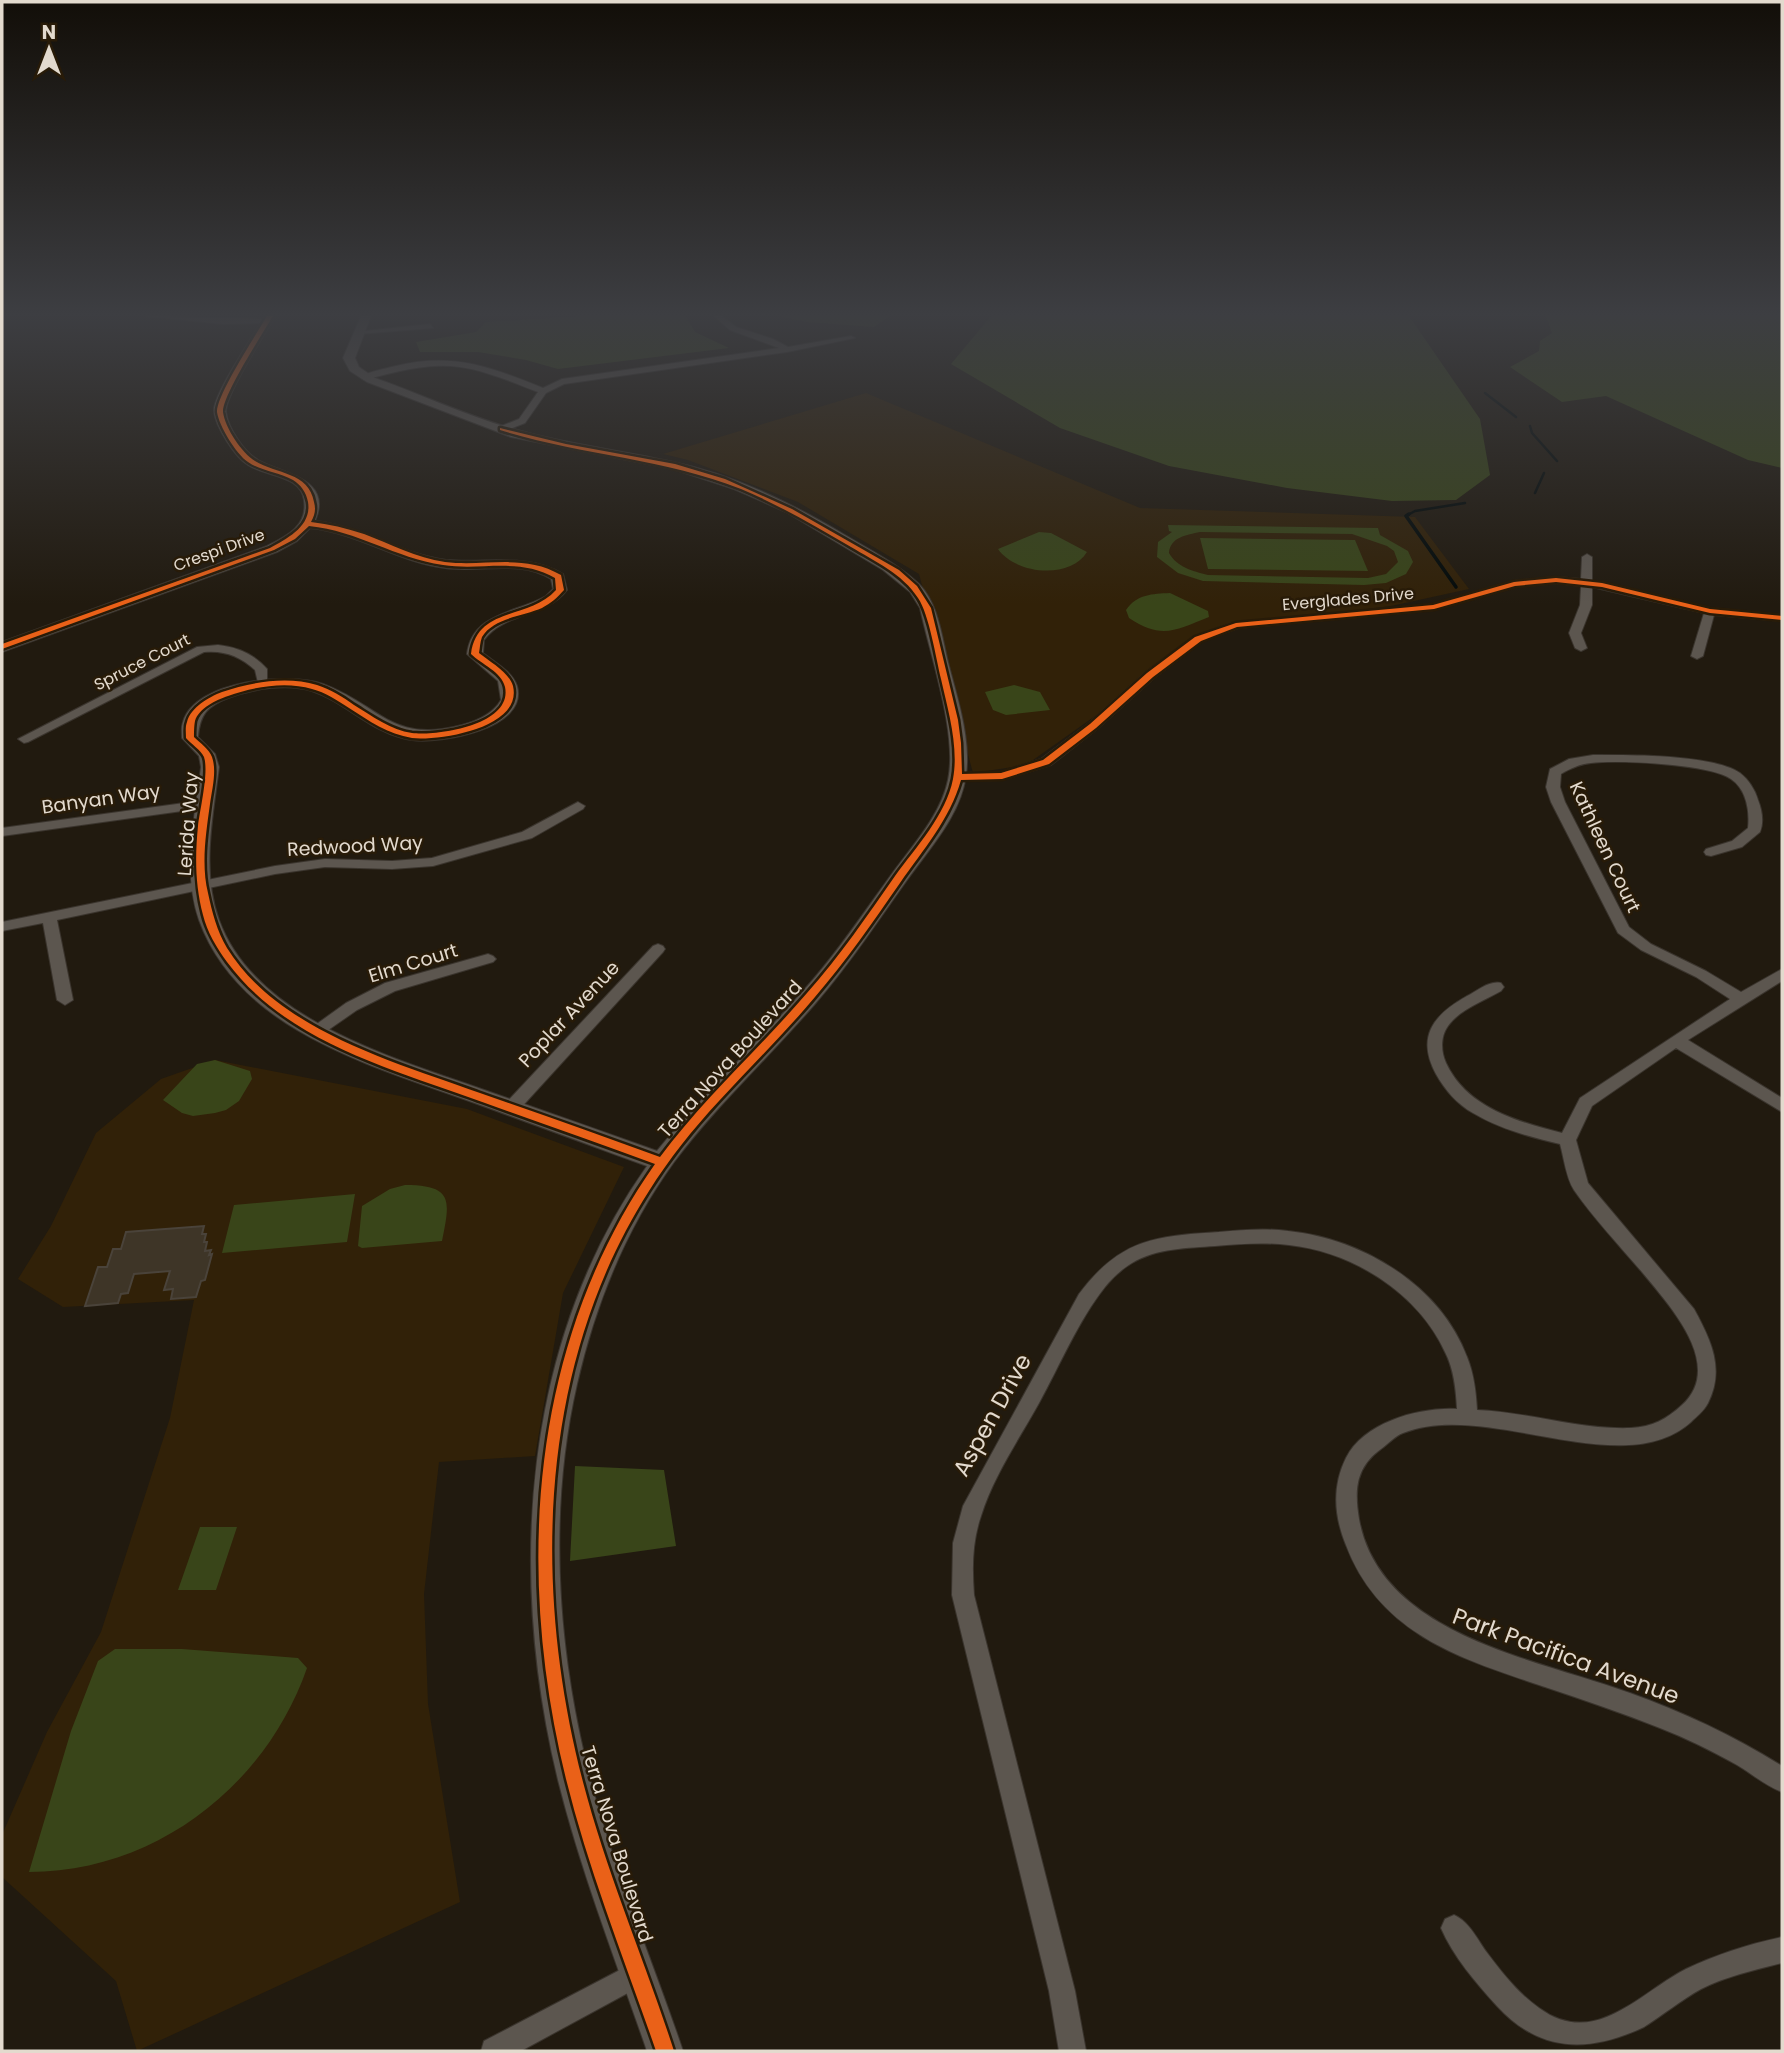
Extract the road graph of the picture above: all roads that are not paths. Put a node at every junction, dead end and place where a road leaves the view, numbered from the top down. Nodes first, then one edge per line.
1 (220, 412) edge
2 (456, 412) edge
3 (529, 412) edge
4 (502, 429) junction
5 (307, 524) junction
6 (1587, 557) dead end
7 (1588, 583) junction
8 (1710, 611) junction
9 (1782, 618) edge
10 (2, 647) edge
11 (1581, 648) dead end
12 (1697, 656) dead end
13 (263, 684) junction
14 (24, 739) dead end
15 (958, 777) junction
16 (206, 804) junction
17 (578, 806) dead end
18 (2, 832) edge
19 (1711, 852) dead end
20 (201, 885) junction
21 (49, 917) junction
22 (2, 927) edge
23 (658, 949) dead end
24 (488, 959) dead end
25 (1782, 974) edge
26 (1496, 987) dead end
27 (1740, 998) junction
28 (65, 1000) dead end
29 (315, 1031) junction
30 (1676, 1040) junction
31 (1782, 1106) edge
32 (511, 1108) junction
33 (1567, 1140) junction
34 (662, 1161) junction
35 (1468, 1417) junction
36 (1782, 1780) edge
37 (1454, 1928) dead end
38 (1782, 1950) edge
39 (639, 1973) junction
40 (494, 2051) edge
41 (666, 2051) edge
42 (1072, 2051) edge

1 - 5 street
2 - 4 street, Terra Nova Boulevard
3 - 4 street
4 - 15 street, Terra Nova Boulevard
5 - 10 street, Crespi Drive
5 - 13 street, Lerida Way
6 - 7 street
7 - 8 street, Everglades Drive
7 - 11 street
7 - 15 street, Everglades Drive
8 - 9 street, Everglades Drive
8 - 12 street
13 - 14 street, Spruce Court
13 - 16 street, Lerida Way
15 - 34 street, Terra Nova Boulevard
16 - 18 street, Banyan Way
16 - 20 street, Lerida Way
17 - 20 street, Redwood Way
19 - 27 street, Kathleen Court
20 - 21 street, Redwood Way
20 - 29 street, Lerida Way
21 - 22 street, Redwood Way
21 - 28 street
23 - 32 street, Poplar Avenue
24 - 29 street, Elm Court
25 - 27 street
26 - 33 street
27 - 30 street
29 - 32 street, Lerida Way
30 - 31 street
30 - 33 street
32 - 34 street, Lerida Way
33 - 35 street, Park Pacifica Avenue
34 - 39 street, Terra Nova Boulevard
35 - 36 street, Park Pacifica Avenue
35 - 42 street, Aspen Drive
37 - 38 street
39 - 40 street
39 - 41 street, Terra Nova Boulevard

